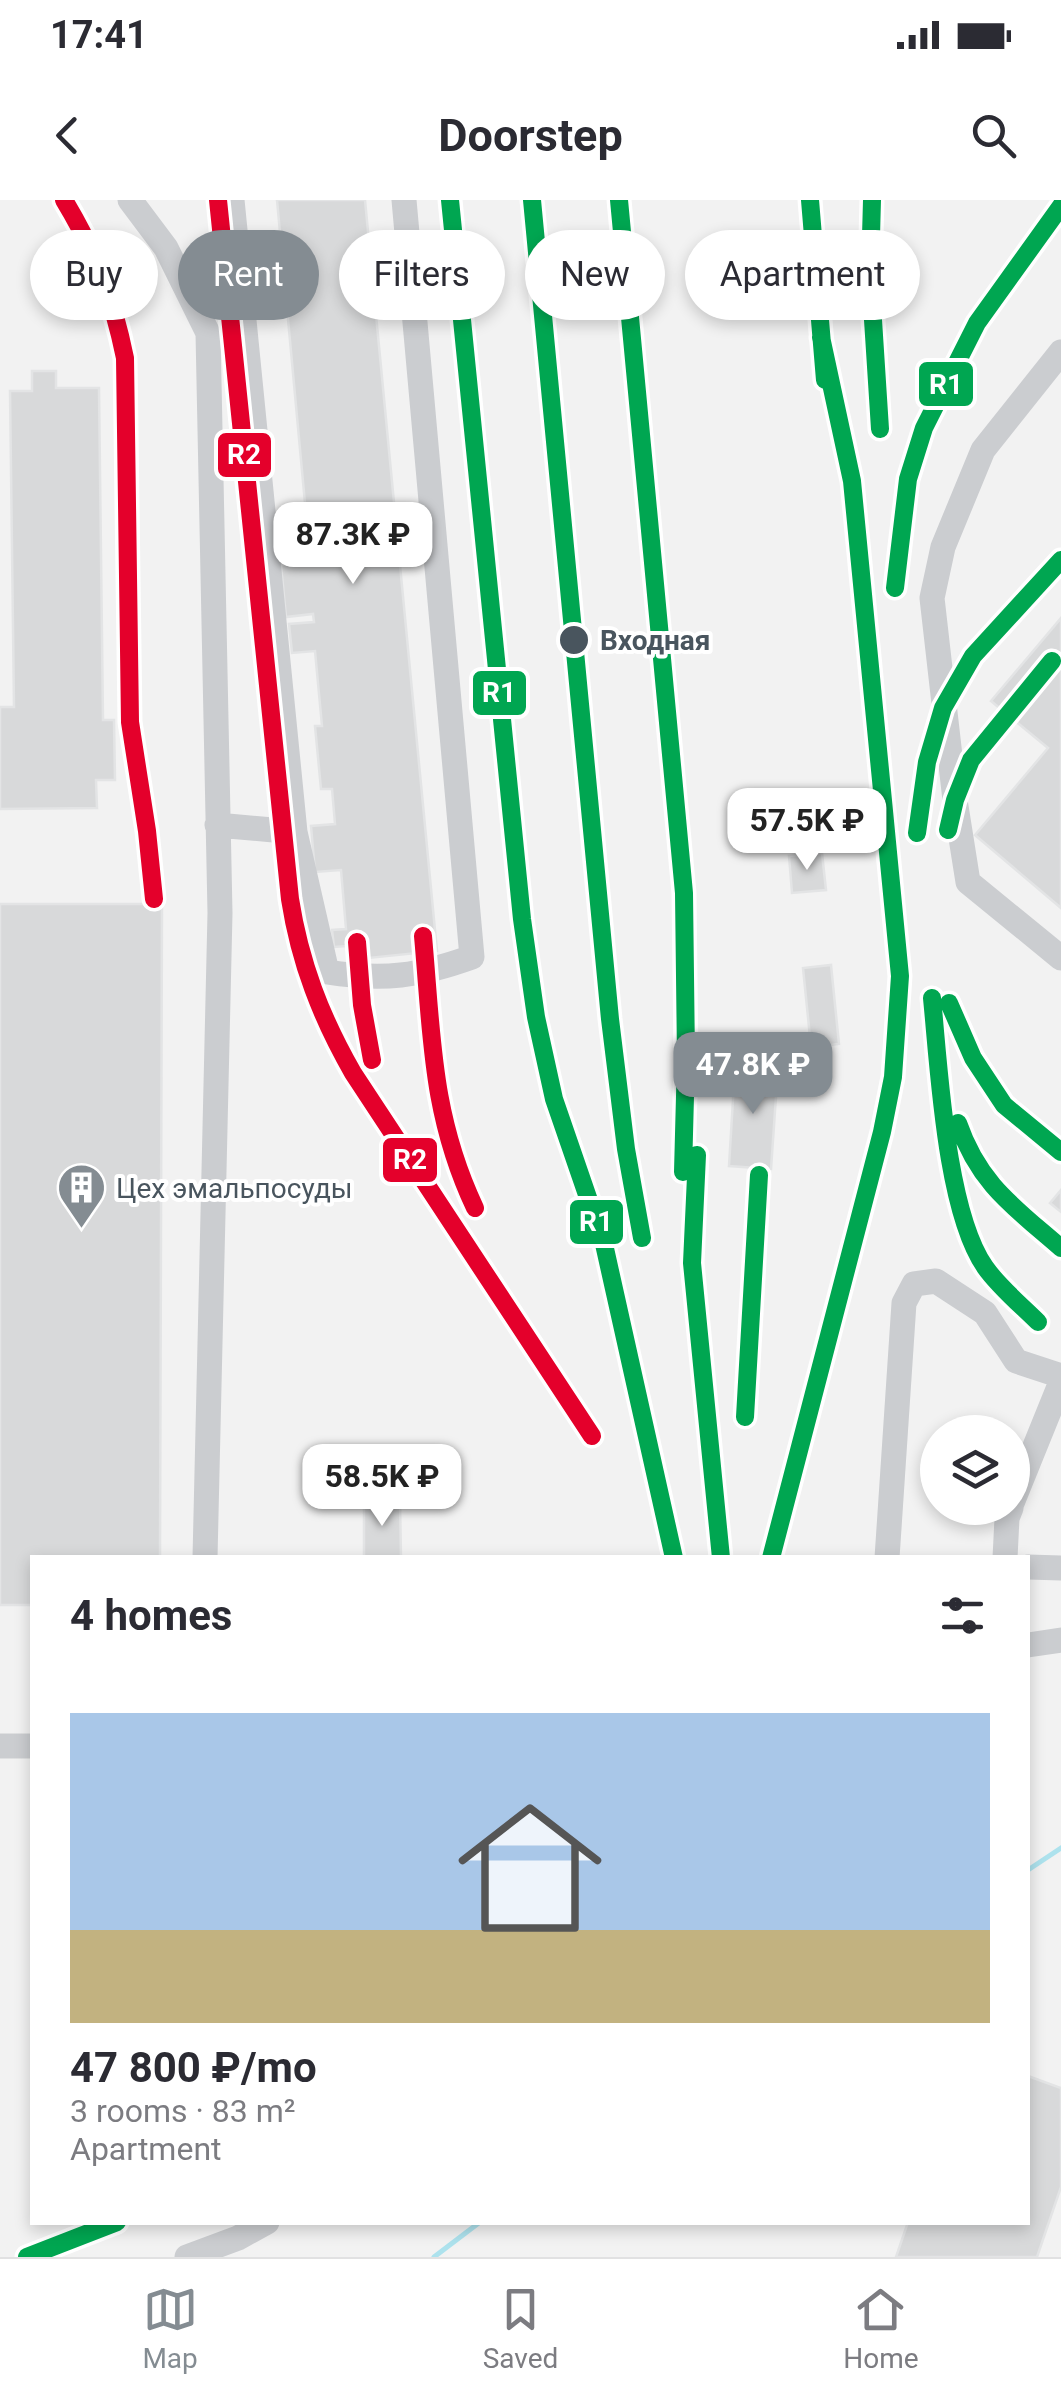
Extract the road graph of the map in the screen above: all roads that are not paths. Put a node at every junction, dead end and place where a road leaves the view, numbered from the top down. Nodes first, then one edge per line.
1 (130, 200) edge
2 (232, 200) edge
3 (404, 200) edge
4 (1061, 352) edge
5 (217, 826) junction
6 (294, 832) junction
7 (1061, 958) edge
8 (1061, 1378) edge
9 (1030, 1458) edge
10 (1007, 1525) edge
11 (205, 1555) edge
12 (888, 1555) edge
13 (1005, 1555) edge
14 (1030, 1567) edge
15 (1061, 1568) edge
16 (1061, 1640) edge
17 (1030, 1645) edge
18 (0, 1746) edge
19 (30, 1746) edge
20 (262, 2225) edge
21 (187, 2257) edge

1 - 5 lane
2 - 6 lane
3 - 6 lane
4 - 7 lane
5 - 6 lane
5 - 11 lane
8 - 9 lane
8 - 12 lane
10 - 13 lane
14 - 15 lane
16 - 17 lane
18 - 19 lane
20 - 21 lane

